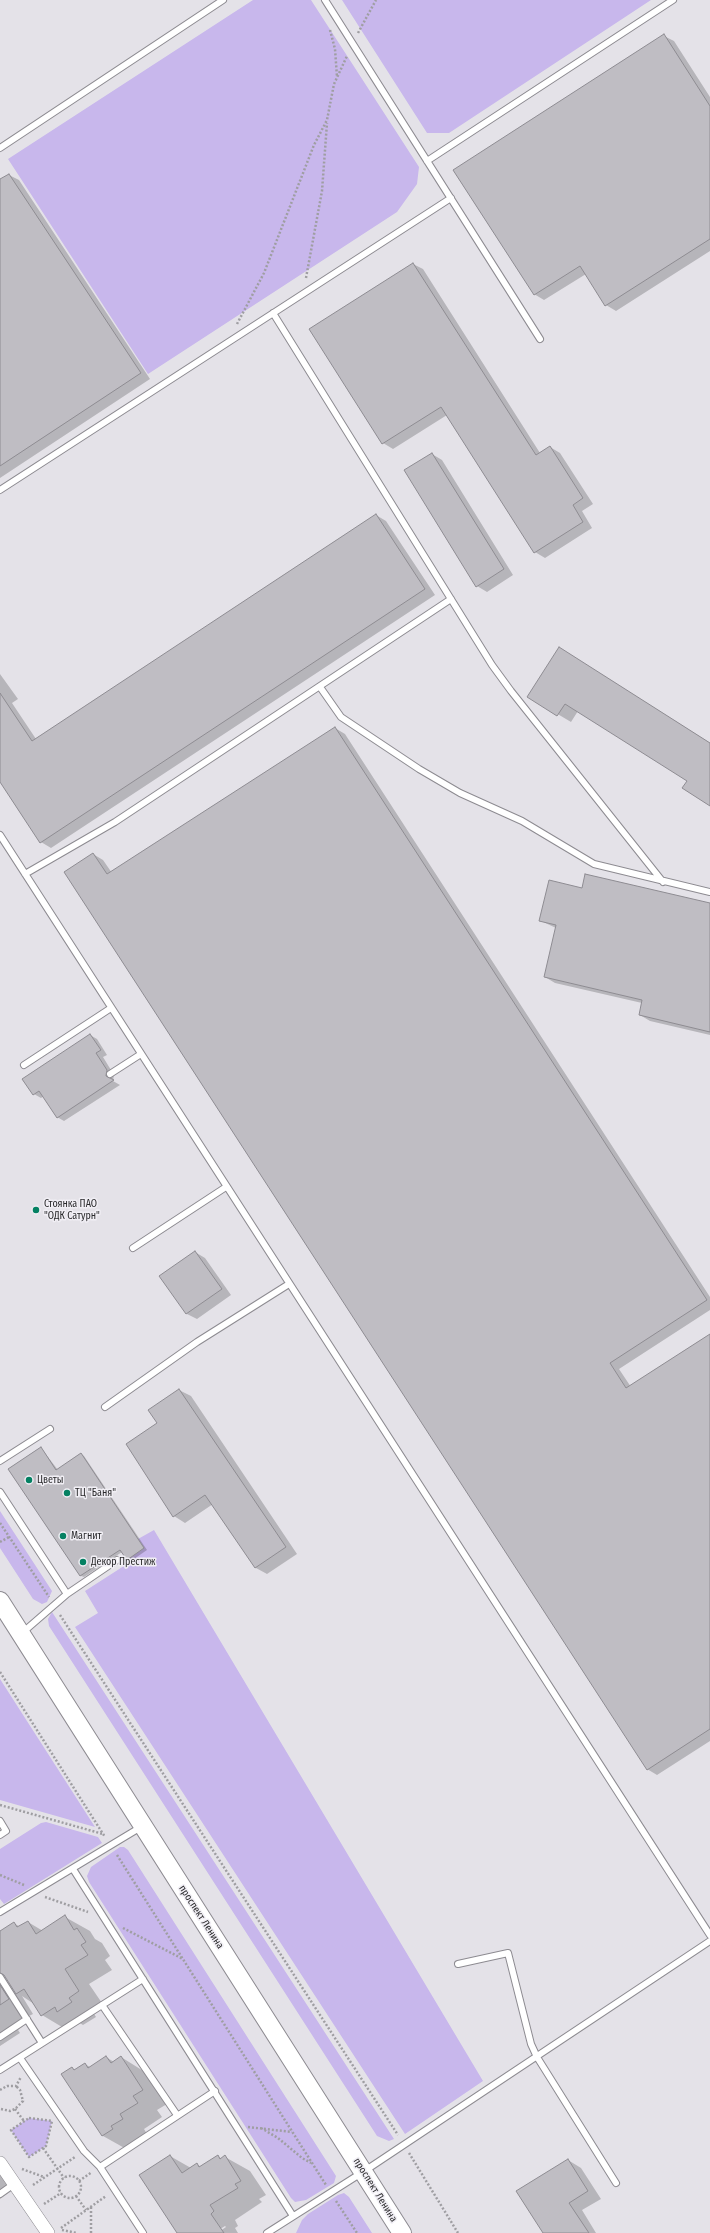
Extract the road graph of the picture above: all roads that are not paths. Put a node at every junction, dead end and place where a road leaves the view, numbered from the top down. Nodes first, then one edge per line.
1 (223, 0) edge
2 (325, 0) edge
3 (673, 0) edge
4 (0, 148) edge
5 (427, 161) junction
6 (451, 198) junction
7 (273, 313) junction
8 (540, 339) dead end
9 (0, 490) edge
10 (451, 599) junction
11 (320, 687) junction
12 (0, 835) edge
13 (25, 874) junction
14 (663, 882) junction
15 (710, 892) edge
16 (111, 1008) junction
17 (141, 1054) junction
18 (24, 1065) dead end
19 (110, 1074) dead end
20 (226, 1187) junction
21 (133, 1248) dead end
22 (289, 1284) junction
23 (105, 1407) dead end
24 (50, 1429) dead end
25 (0, 1461) edge
26 (0, 1492) edge
27 (116, 1560) dead end
28 (67, 1594) junction
29 (0, 1601) edge
30 (20, 1634) junction
31 (0, 1821) edge
32 (143, 1826) junction
33 (0, 1835) edge
34 (74, 1869) junction
35 (0, 1912) edge
36 (710, 1935) edge
37 (710, 1942) edge
38 (458, 1964) dead end
39 (0, 1978) edge
40 (143, 1979) junction
41 (102, 2005) junction
42 (27, 2019) junction
43 (0, 2037) edge
44 (42, 2043) junction
45 (536, 2057) junction
46 (20, 2058) junction
47 (0, 2070) edge
48 (214, 2091) junction
49 (177, 2115) junction
50 (0, 2163) edge
51 (100, 2167) junction
52 (363, 2172) junction
53 (616, 2183) dead end
54 (20, 2187) junction
55 (0, 2194) edge
56 (293, 2216) junction
57 (53, 2231) edge
58 (275, 2231) edge
59 (143, 2233) edge
60 (267, 2233) edge
61 (402, 2233) edge

1 - 4 lane
2 - 5 lane
3 - 5 lane
5 - 6 lane
6 - 7 lane
6 - 8 lane
7 - 9 lane
7 - 10 lane
10 - 11 lane
10 - 14 lane
11 - 13 lane
11 - 14 lane
12 - 13 lane
13 - 16 lane
14 - 15 lane
16 - 17 lane
16 - 18 lane
17 - 19 lane
17 - 20 lane
20 - 21 lane
20 - 22 lane
22 - 23 lane
22 - 36 lane
24 - 25 lane
26 - 28 lane
27 - 28 lane
28 - 30 lane
29 - 30 main road, проспект Ленина
30 - 32 main road, проспект Ленина
31 - 33 lane
32 - 34 lane
32 - 52 main road, проспект Ленина
34 - 35 lane
34 - 40 lane
37 - 45 lane
38 - 45 lane
39 - 42 lane
40 - 41 lane
40 - 48 lane
41 - 44 lane
41 - 49 lane
42 - 43 lane
42 - 44 lane
44 - 46 lane
45 - 52 lane
45 - 53 lane
46 - 47 lane
46 - 51 lane
48 - 49 lane
48 - 56 lane
49 - 51 lane
50 - 54 street
51 - 59 lane
52 - 56 lane
52 - 61 main road, проспект Ленина
54 - 55 lane
54 - 57 street
56 - 58 lane
58 - 60 lane

